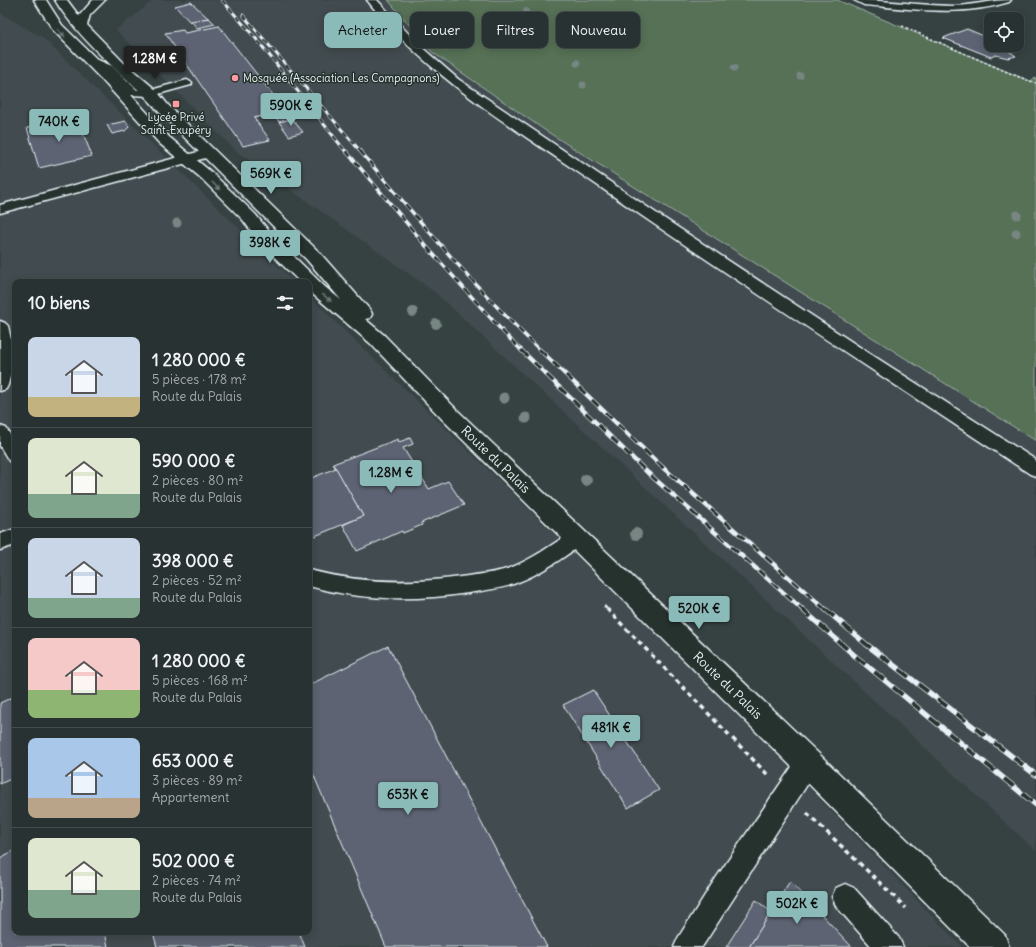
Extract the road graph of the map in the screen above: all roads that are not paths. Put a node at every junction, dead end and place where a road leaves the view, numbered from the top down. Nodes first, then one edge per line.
1 (40, 0) edge
2 (61, 0) edge
3 (99, 0) edge
4 (372, 0) edge
5 (859, 0) edge
6 (1006, 0) edge
7 (81, 26) junction
8 (91, 60) junction
9 (187, 83) dead end
10 (151, 93) junction
11 (209, 153) junction
12 (187, 160) junction
13 (0, 209) edge
14 (307, 279) edge
15 (312, 284) edge
16 (0, 326) edge
17 (377, 339) junction
18 (0, 385) edge
19 (0, 432) edge
20 (12, 451) edge
21 (1036, 469) edge
22 (12, 538) edge
23 (577, 538) junction
24 (0, 542) edge
25 (312, 579) edge
26 (808, 763) junction
27 (845, 898) dead end
28 (688, 947) edge
29 (890, 947) edge
30 (993, 947) edge

1 -> 8 main road, Route du Palais
2 - 7 main road, Route du Palais
3 - 7 main road
4 - 21 lane
5 - 6 lane
7 - 10 main road, Route du Palais
8 - 10 lane
8 - 12 main road, Route du Palais
9 - 10 lane
10 - 11 main road, Route du Palais
11 - 12 lane
11 - 17 main road, Route du Palais
12 - 13 lane
12 -> 14 main road, Route du Palais
15 -> 17 main road, Route du Palais
16 - 18 lane
17 - 23 main road, Route du Palais
19 - 20 lane
22 - 24 lane
23 - 25 lane
23 - 26 main road, Route du Palais
26 - 28 lane
26 - 30 main road, Route du Palais
27 - 29 lane

